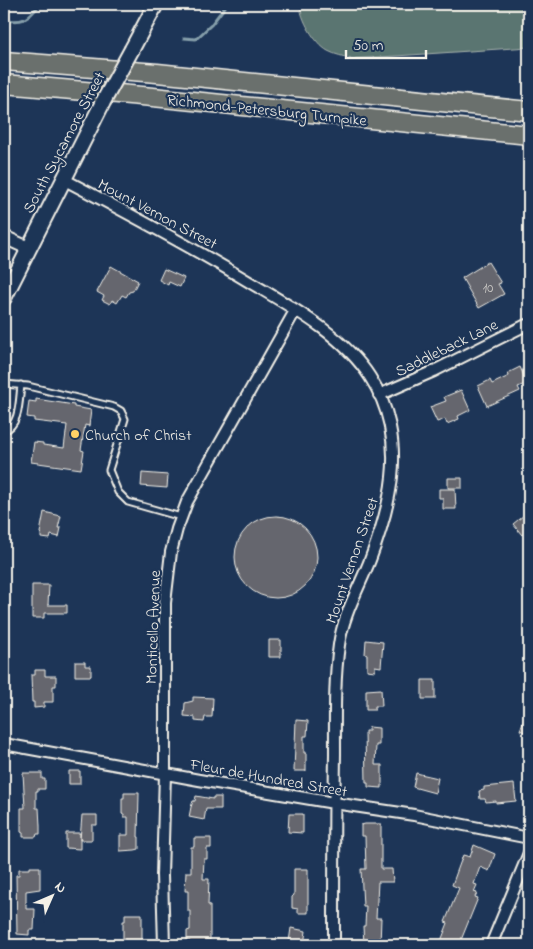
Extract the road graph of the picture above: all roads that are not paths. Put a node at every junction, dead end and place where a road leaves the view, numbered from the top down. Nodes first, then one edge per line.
1 (156, 4) edge
2 (4, 61) edge
3 (4, 84) edge
4 (529, 111) edge
5 (529, 135) edge
6 (63, 179) junction
7 (4, 237) edge
8 (28, 248) junction
9 (4, 298) edge
10 (295, 311) junction
11 (526, 325) dead end
12 (4, 384) edge
13 (21, 386) junction
14 (379, 394) junction
15 (4, 431) edge
16 (181, 517) junction
17 (4, 744) edge
18 (165, 774) junction
19 (334, 804) junction
20 (529, 838) edge
21 (529, 853) edge
22 (164, 945) edge
23 (334, 945) edge
24 (492, 945) edge

1 - 6 main road, South Sycamore Street, bridge
2 - 4 highway, Richmond-Petersburg Turnpike
3 - 5 highway, Richmond-Petersburg Turnpike
6 - 8 main road, South Sycamore Street
6 - 10 street, Mount Vernon Street
7 - 8 street
8 - 9 main road, South Sycamore Street
10 - 14 street, Mount Vernon Street
10 - 16 street, Monticello Avenue
11 - 14 street, Saddleback Lane
12 - 13 lane
13 - 15 lane
13 - 16 lane
14 - 19 street, Mount Vernon Street
16 - 18 street, Monticello Avenue
17 - 18 street, Fleur de Hundred Street
18 - 19 street, Fleur de Hundred Street
18 - 22 street, Monticello Avenue
19 - 20 street, Fleur de Hundred Street
19 - 23 street, Mount Vernon Street
21 - 24 street

